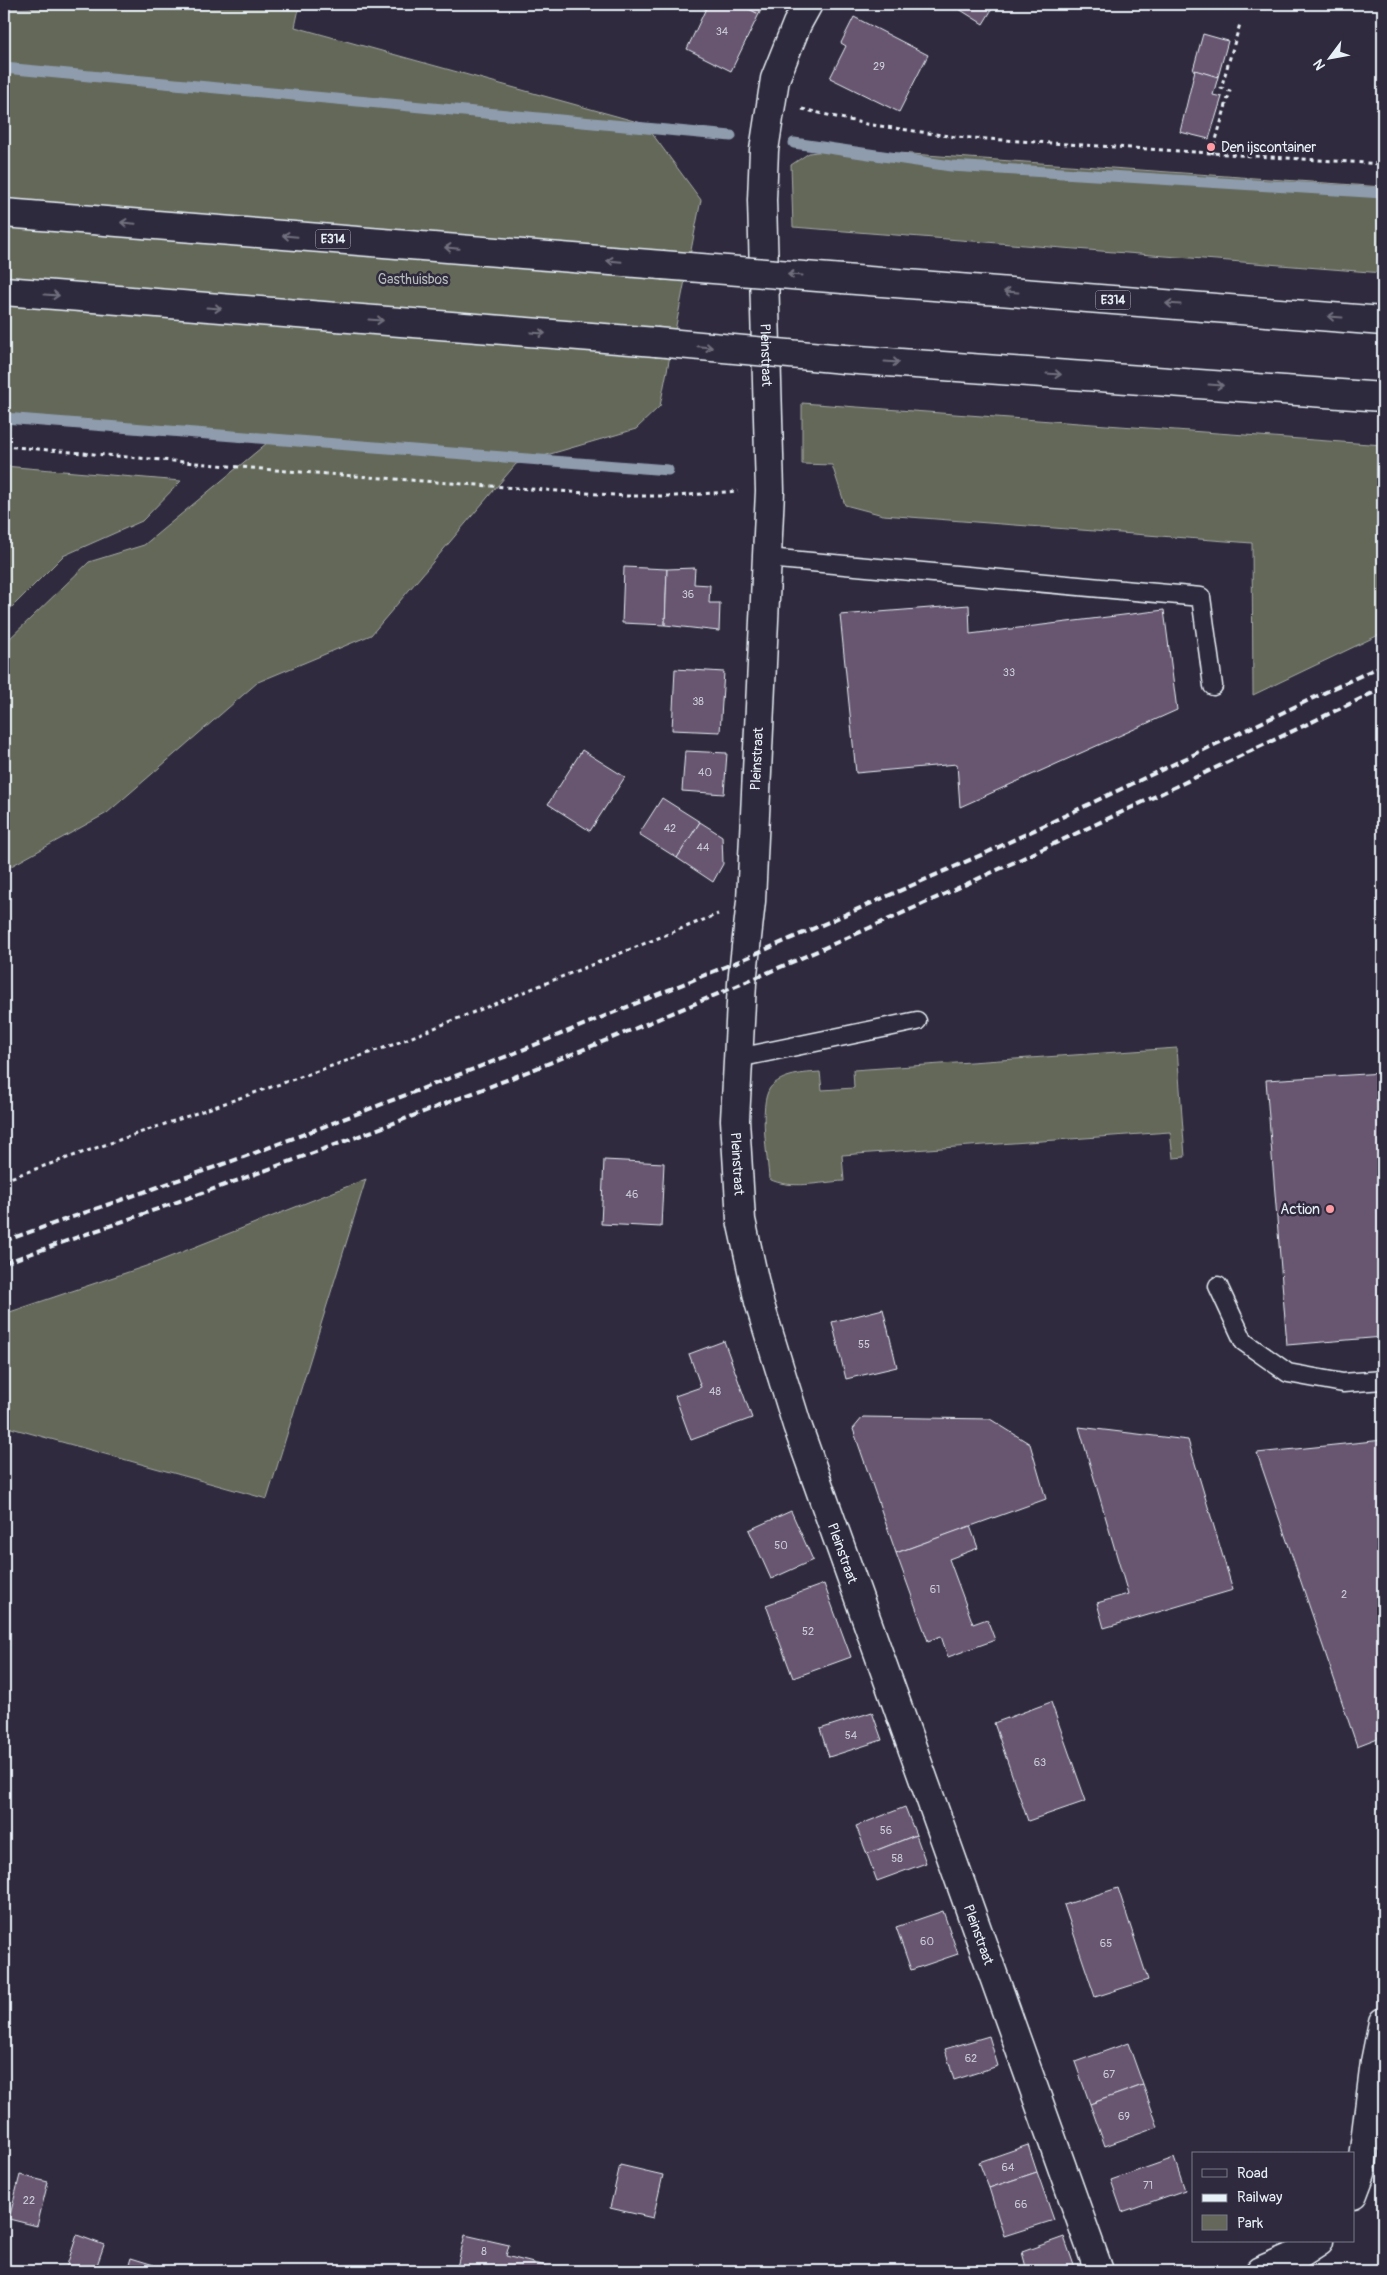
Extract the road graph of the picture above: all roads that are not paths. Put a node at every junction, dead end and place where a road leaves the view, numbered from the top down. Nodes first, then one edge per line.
1 (808, 4) edge
2 (4, 213) edge
3 (4, 291) edge
4 (1383, 321) edge
5 (1383, 397) edge
6 (767, 558) junction
7 (1213, 686) dead end
8 (917, 1021) dead end
9 (738, 1058) junction
10 (1218, 1286) dead end
11 (1383, 1380) edge
12 (1383, 2022) edge
13 (1354, 2191) edge
14 (1317, 2242) edge
15 (1099, 2271) edge
16 (1260, 2271) edge

1 - 6 main road, Pleinstraat
4 -> 2 main road, E314, bridge
3 -> 5 main road, bridge
6 - 7 lane
6 - 9 main road, Pleinstraat
8 - 9 lane
9 - 15 main road, Pleinstraat
10 - 11 lane
12 - 13 main road
14 - 16 main road

